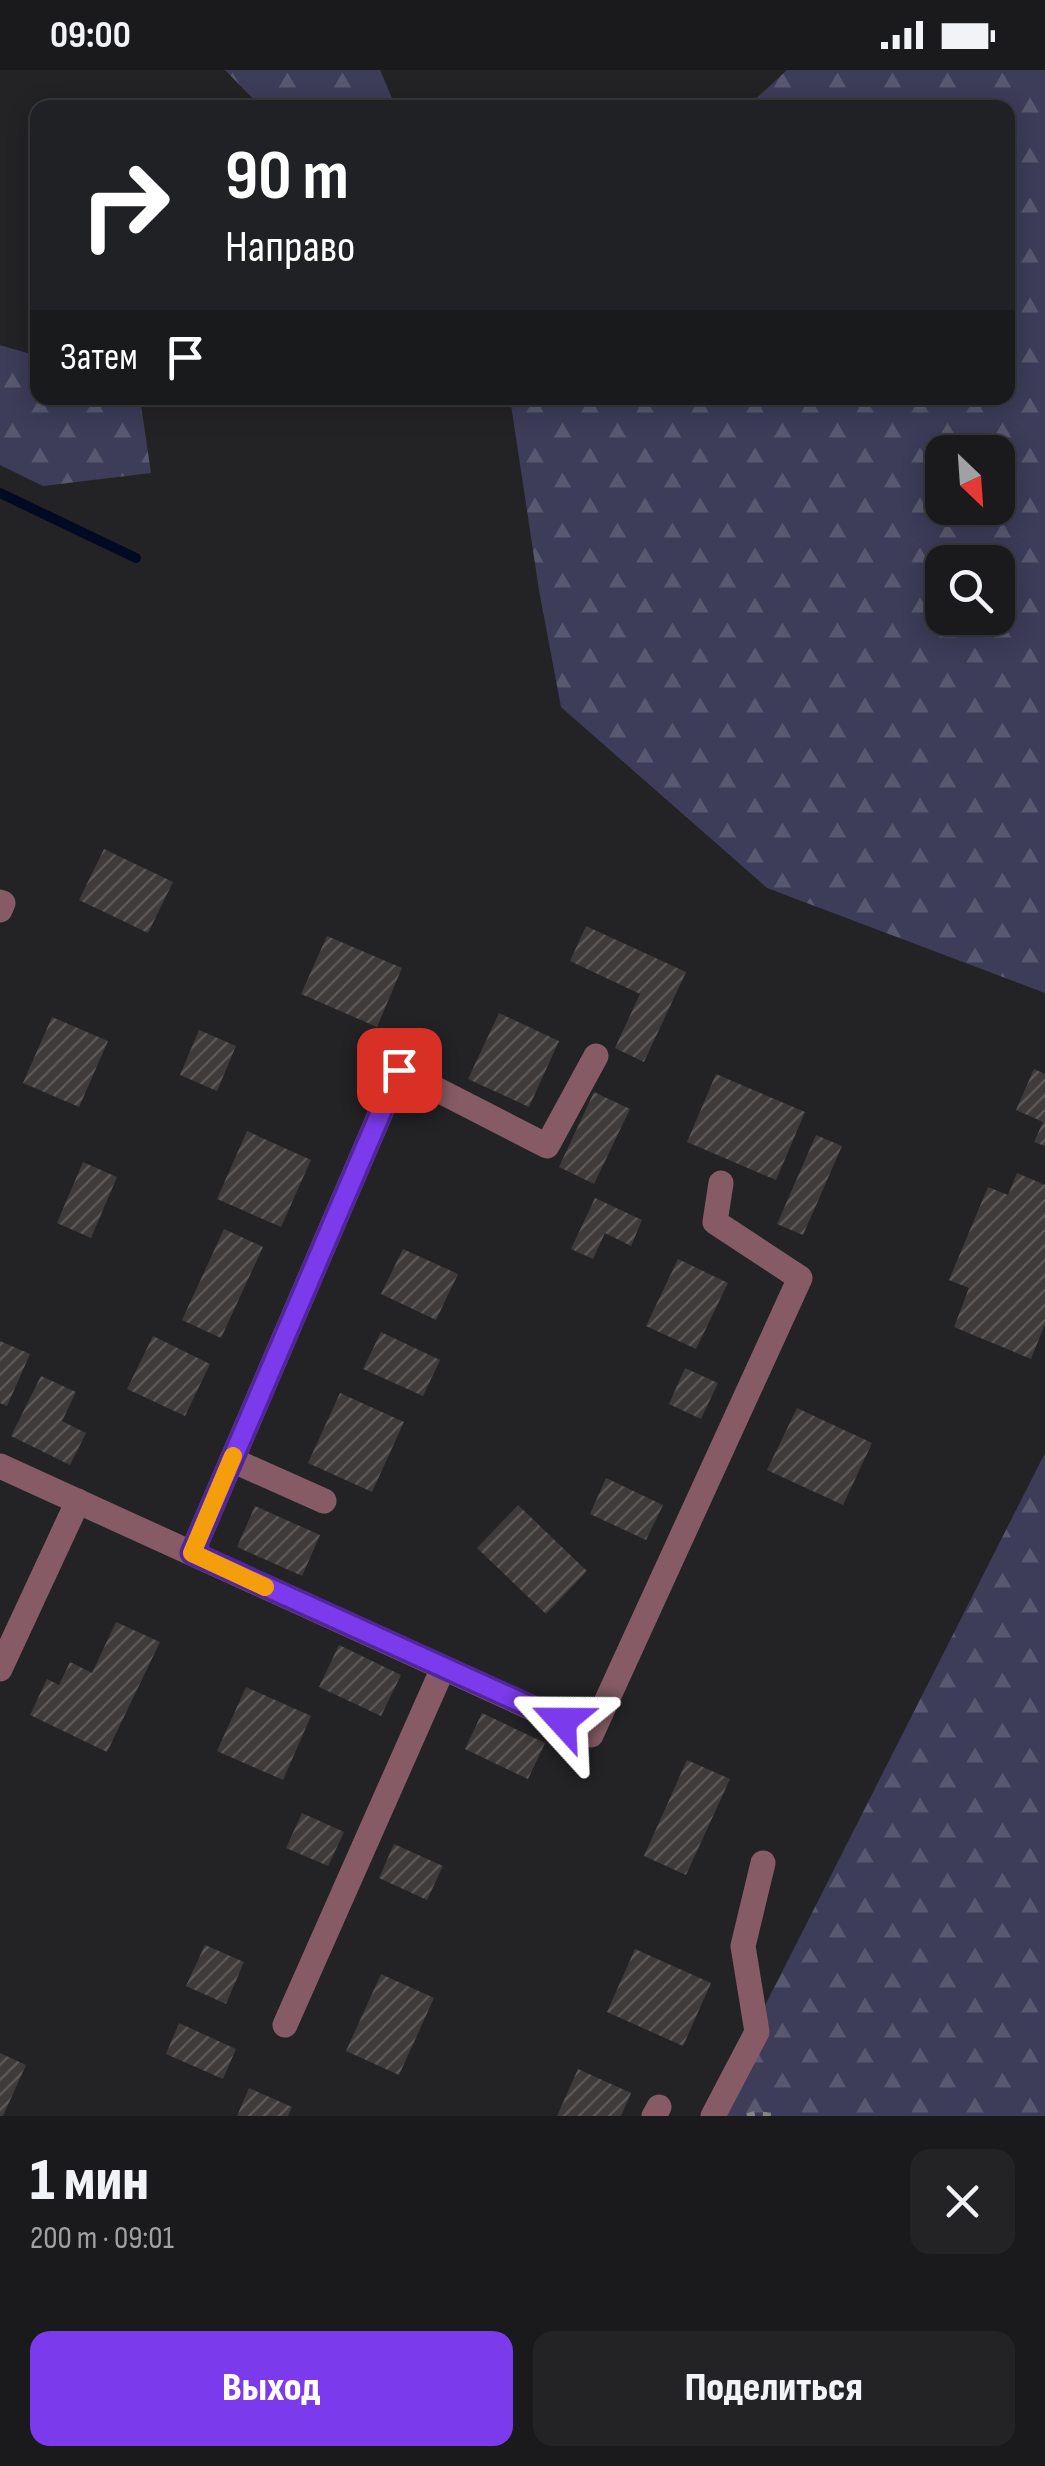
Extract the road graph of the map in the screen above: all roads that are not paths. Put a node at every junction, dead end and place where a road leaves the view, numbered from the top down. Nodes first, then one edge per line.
1 (0, 902) edge
2 (0, 910) edge
3 (596, 1056) dead end
4 (721, 1182) dead end
5 (232, 1460) junction
6 (0, 1466) edge
7 (78, 1501) junction
8 (324, 1501) dead end
9 (192, 1553) junction
10 (444, 1668) junction
11 (0, 1670) edge
12 (763, 1863) dead end
13 (284, 2024) dead end
14 (714, 2116) edge

1 - 2 street
3 - 5 street
4 - 10 street
5 - 8 street
5 - 9 street
6 - 7 street
7 - 9 street
7 - 11 street
9 - 10 street
10 - 13 street
12 - 14 street

